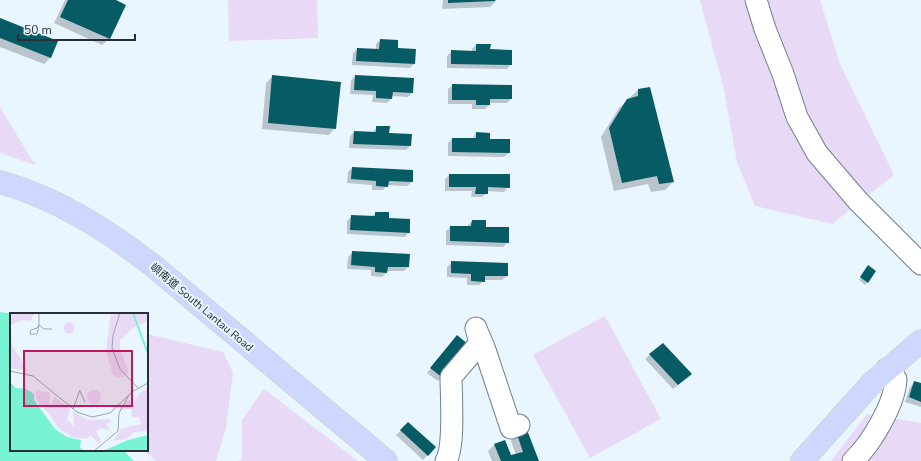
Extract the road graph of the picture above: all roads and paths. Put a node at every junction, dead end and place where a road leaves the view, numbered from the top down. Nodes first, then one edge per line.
1 (756, 0) edge
2 (0, 182) edge
3 (921, 264) edge
4 (921, 341) edge
5 (887, 369) junction
6 (519, 425) dead end
7 (386, 461) edge
8 (446, 461) edge
9 (802, 461) edge
10 (853, 461) edge

1 - 3 street
2 - 7 main road, 嶼南道 South Lantau Road
4 - 5 main road
5 - 9 main road
5 - 10 street
6 - 8 street

